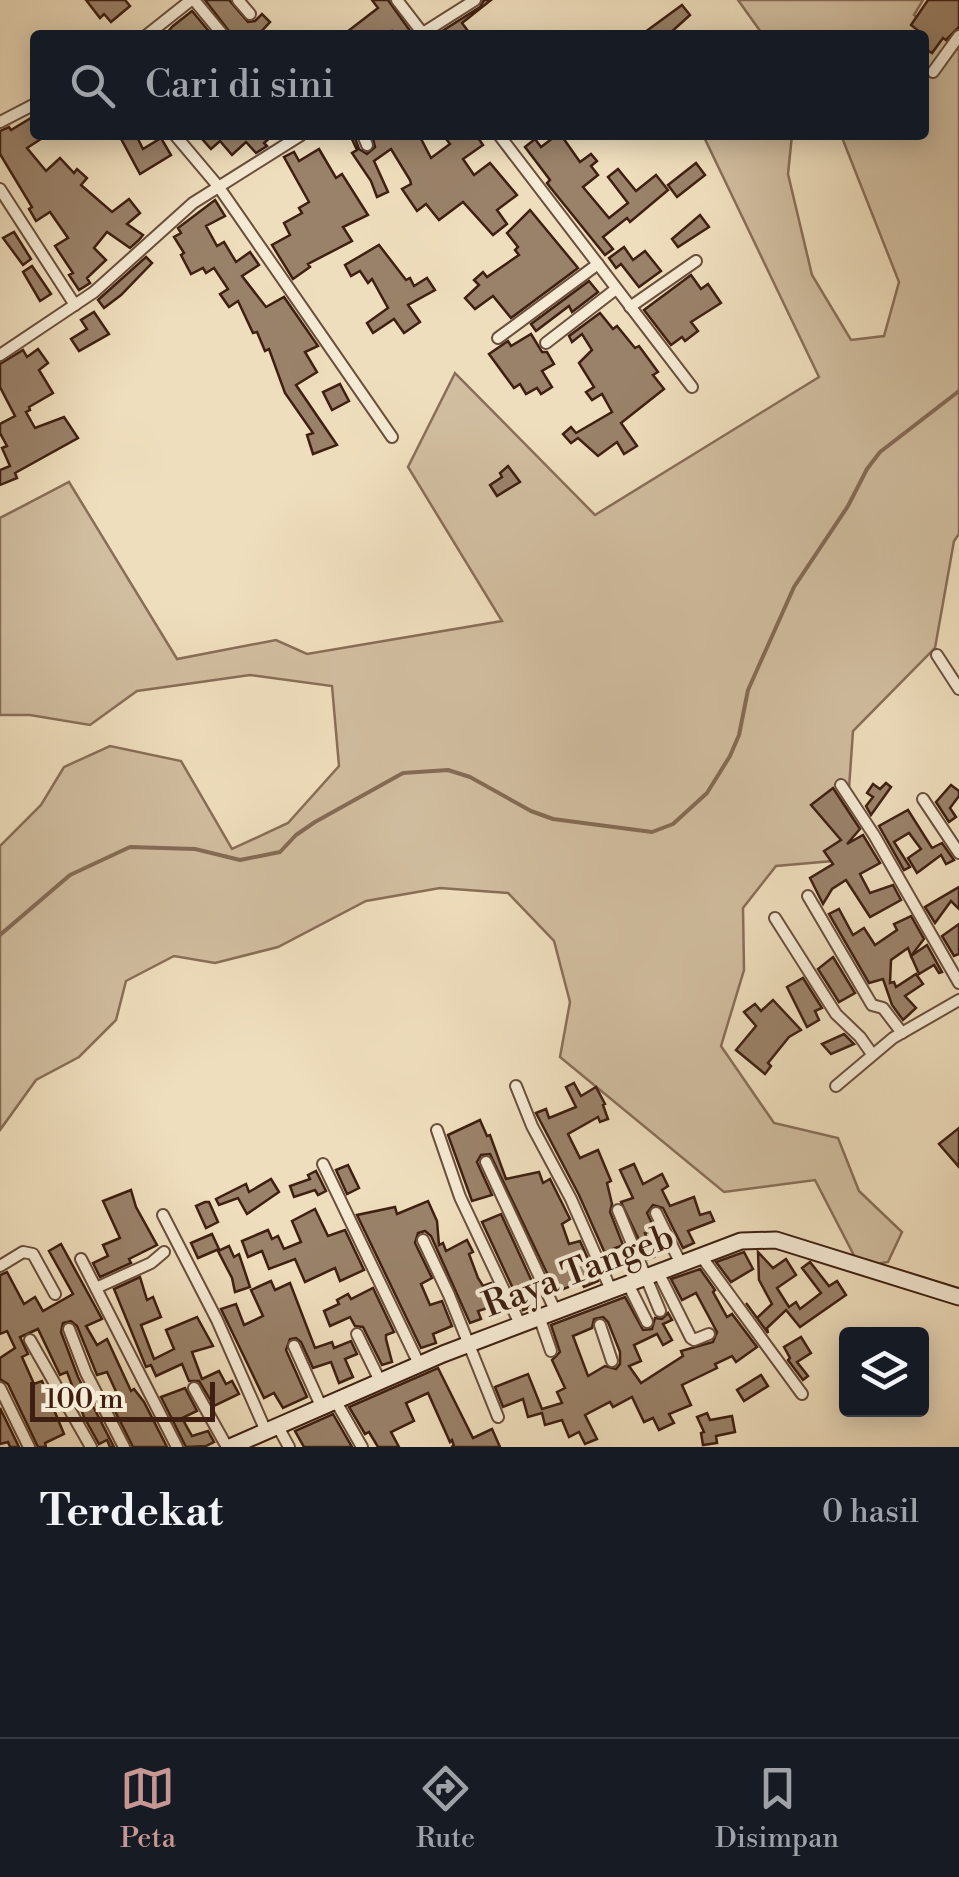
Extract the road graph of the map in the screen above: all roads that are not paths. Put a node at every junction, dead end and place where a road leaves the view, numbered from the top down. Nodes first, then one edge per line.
1 (192, 0) edge
2 (238, 0) edge
3 (397, 0) edge
4 (475, 0) edge
5 (250, 14) dead end
6 (153, 30) edge
7 (219, 30) edge
8 (420, 30) edge
9 (429, 30) edge
10 (959, 36) edge
11 (933, 72) dead end
12 (30, 107) edge
13 (0, 122) edge
14 (178, 140) edge
15 (293, 140) edge
16 (503, 140) edge
17 (218, 186) junction
18 (0, 189) edge
19 (696, 261) dead end
20 (598, 264) junction
21 (616, 288) junction
22 (75, 305) junction
23 (630, 307) junction
24 (498, 338) dead end
25 (546, 343) dead end
26 (0, 355) edge
27 (692, 388) dead end
28 (392, 437) dead end
29 (937, 655) dead end
30 (959, 687) edge
31 (841, 785) dead end
32 (923, 799) dead end
33 (959, 854) edge
34 (808, 896) dead end
35 (775, 918) dead end
36 (959, 982) edge
37 (959, 1000) edge
38 (902, 1032) junction
39 (872, 1054) junction
40 (516, 1086) dead end
41 (836, 1086) dead end
42 (437, 1130) dead end
43 (486, 1162) dead end
44 (324, 1164) dead end
45 (618, 1210) dead end
46 (656, 1212) dead end
47 (163, 1215) dead end
48 (423, 1240) dead end
49 (164, 1252) dead end
50 (700, 1256) junction
51 (81, 1259) dead end
52 (681, 1264) junction
53 (0, 1266) edge
54 (652, 1275) junction
55 (628, 1284) junction
56 (96, 1288) junction
57 (611, 1290) junction
58 (56, 1294) dead end
59 (959, 1297) edge
60 (555, 1310) junction
61 (660, 1310) dead end
62 (647, 1322) dead end
63 (520, 1324) junction
64 (542, 1325) dead end
65 (600, 1325) dead end
66 (69, 1329) dead end
67 (358, 1334) dead end
68 (710, 1334) dead end
69 (30, 1340) dead end
70 (466, 1345) junction
71 (294, 1346) dead end
72 (550, 1351) dead end
73 (612, 1361) dead end
74 (419, 1364) junction
75 (380, 1381) junction
76 (0, 1388) edge
77 (194, 1388) dead end
78 (802, 1394) dead end
79 (328, 1403) junction
80 (498, 1417) dead end
81 (271, 1427) junction
82 (29, 1447) edge
83 (91, 1447) edge
84 (124, 1447) edge
85 (177, 1447) edge
86 (231, 1447) edge
87 (289, 1447) edge
88 (362, 1447) edge

1 - 6 street
1 - 7 street
2 - 5 street
3 - 8 street
4 - 9 street
10 - 11 street
12 - 13 street
14 - 17 street
15 - 17 street
16 - 20 street
17 - 22 street
17 - 28 street
18 - 22 street
19 - 23 street
20 - 21 street
20 - 24 street
21 - 23 street
21 - 25 street
22 - 26 street
23 - 27 street
29 - 30 street
31 - 36 street
32 - 33 street
34 - 38 street
35 - 39 street
37 - 38 street
38 - 39 street
39 - 41 street
40 - 57 street
42 - 63 street
43 - 60 street
44 - 74 street
45 - 54 street
46 - 52 street
47 - 81 street
48 - 70 street
49 - 56 street
50 - 52 street, Raya Tangeb
50 - 59 street, Raya Tangeb
50 - 78 street
51 - 56 street
52 - 54 street, Raya Tangeb
53 - 58 street
54 - 55 street, Raya Tangeb
54 - 61 street
54 - 68 street
55 - 57 street, Raya Tangeb
55 - 62 street
56 - 85 street
57 - 60 street, Raya Tangeb
60 - 63 street, Raya Tangeb
63 - 70 street, Raya Tangeb
64 - 72 street
65 - 73 street
66 - 84 street
67 - 75 street
69 - 83 street
70 - 74 street, Raya Tangeb
70 - 80 street
71 - 79 street
74 - 75 street, Raya Tangeb
75 - 79 street, Raya Tangeb
76 - 82 street
77 - 86 street
79 - 81 street, Raya Tangeb
79 - 88 street
81 - 86 street, Raya Tangeb
81 - 87 street

